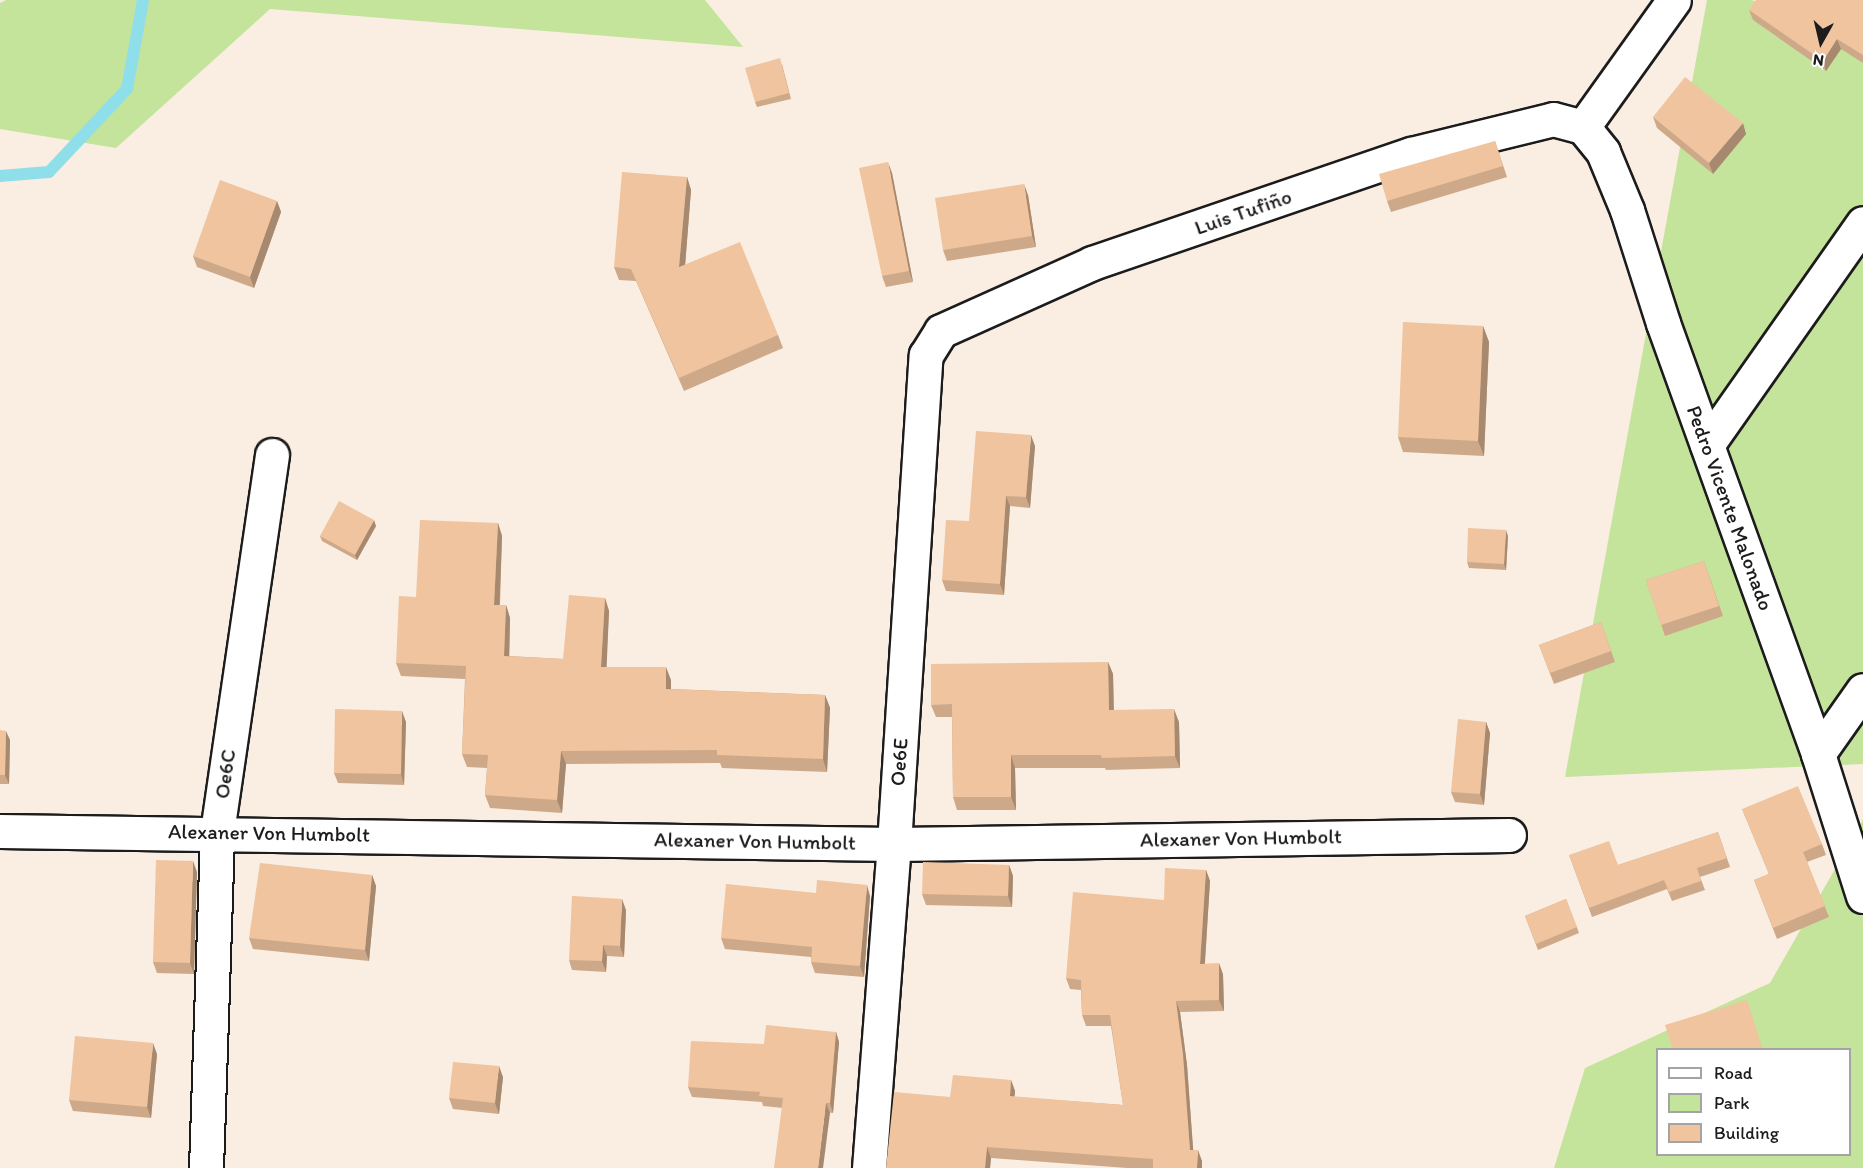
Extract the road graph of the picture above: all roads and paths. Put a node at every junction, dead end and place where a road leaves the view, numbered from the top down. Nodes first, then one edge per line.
1 (1674, 0) edge
2 (1583, 127) junction
3 (1863, 223) edge
4 (926, 356) joint
5 (1707, 445) junction
6 (272, 455) dead end
7 (1863, 690) edge
8 (1818, 754) junction
9 (0, 831) edge
10 (217, 832) junction
11 (1509, 835) dead end
12 (894, 843) junction
13 (1863, 896) edge
14 (206, 1168) edge
15 (869, 1168) edge

1 - 2 street
2 - 4 street, Luis Tufiño
2 - 5 street, Pedro Vicente Malonado
3 - 5 street
4 - 12 street, Oe6E
5 - 8 street, Pedro Vicente Malonado
6 - 10 street, Oe6C
7 - 8 street
8 - 13 street, Pedro Vicente Malonado
9 - 10 street, Alexaner Von Humbolt
10 - 12 street, Alexaner Von Humbolt
10 - 14 street, Oe6C
11 - 12 street, Alexaner Von Humbolt
12 - 15 street, Oe6E

